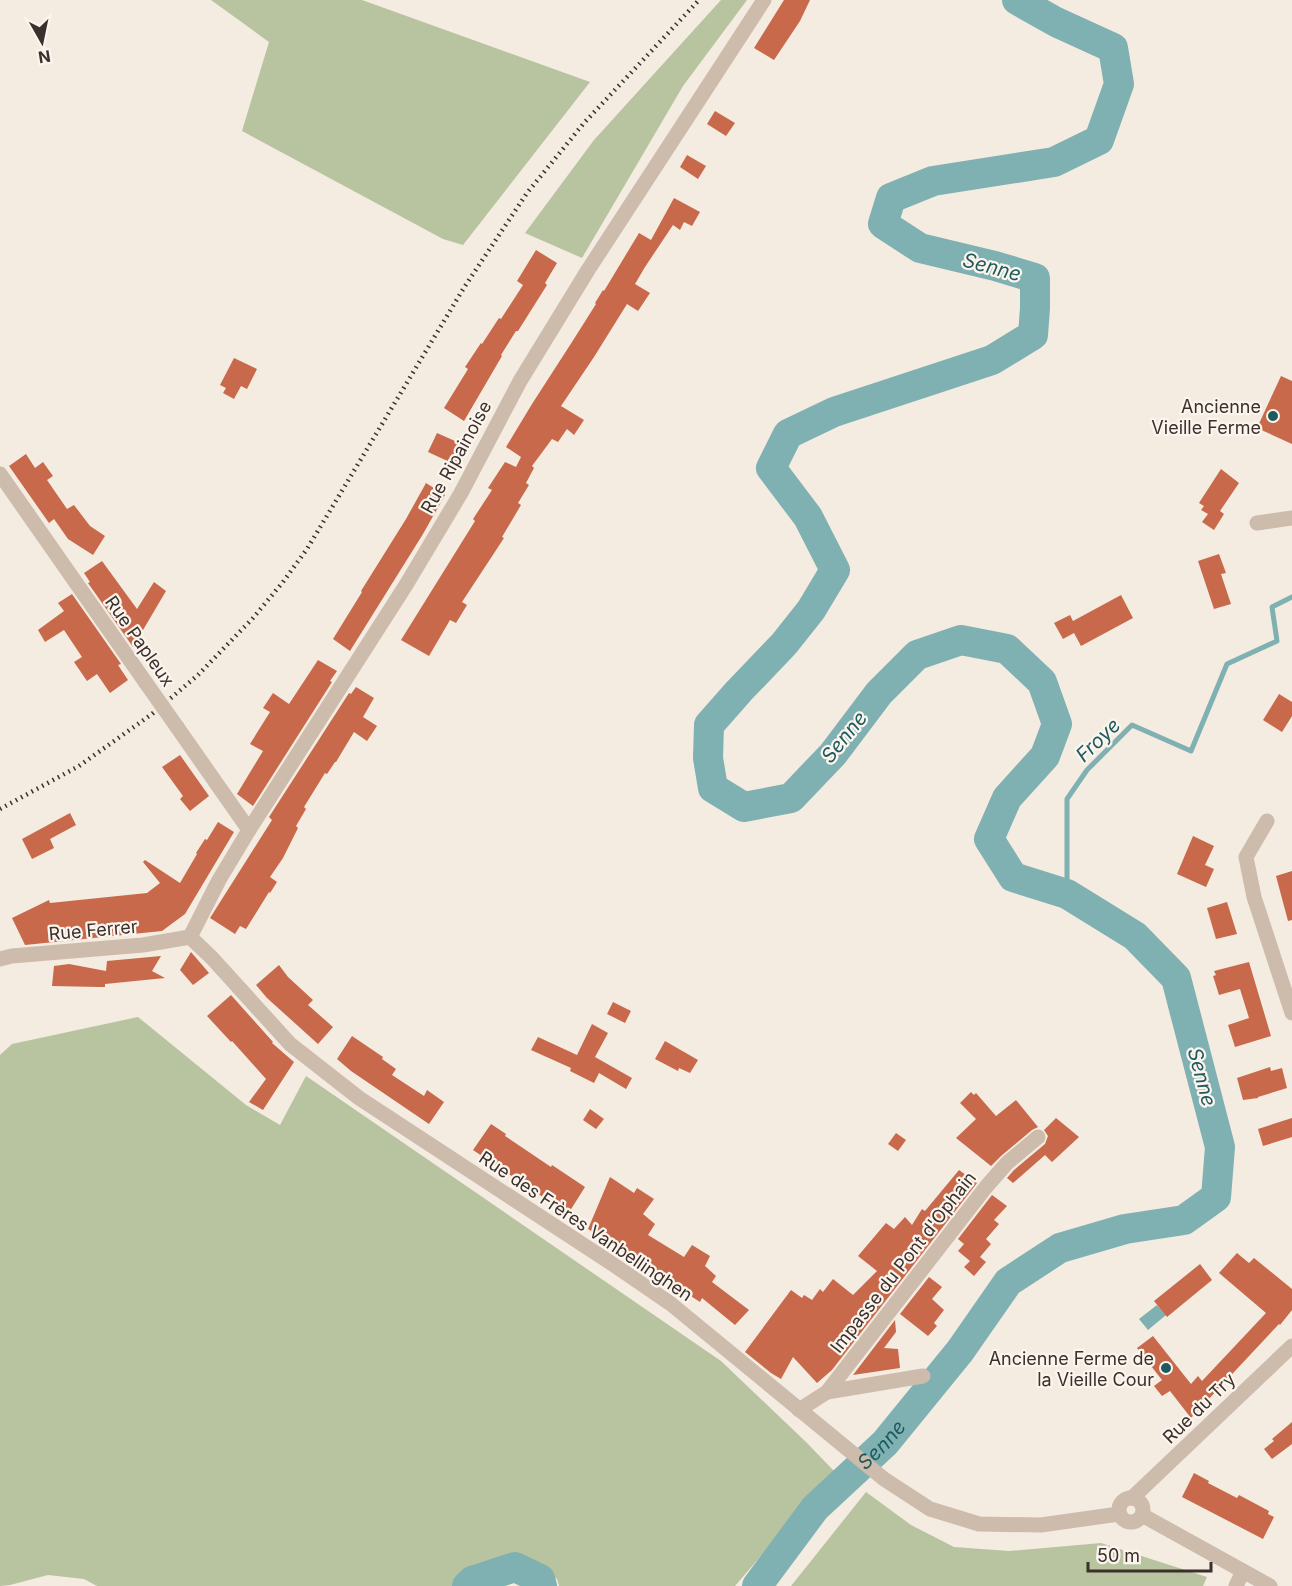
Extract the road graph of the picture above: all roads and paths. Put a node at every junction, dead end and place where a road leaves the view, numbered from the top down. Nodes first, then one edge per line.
1 (764, 0) edge
2 (0, 474) edge
3 (1292, 518) edge
4 (1257, 523) dead end
5 (1267, 821) dead end
6 (249, 830) junction
7 (190, 937) junction
8 (0, 958) edge
9 (1292, 1012) edge
10 (1038, 1137) dead end
11 (1292, 1346) edge
12 (923, 1376) dead end
13 (827, 1392) junction
14 (799, 1410) junction
15 (1132, 1497) junction
16 (1119, 1514) junction
17 (1142, 1515) junction
18 (1243, 1572) junction
19 (1236, 1586) edge
20 (1270, 1586) edge

1 - 6 street, Rue Ripainoise
2 - 6 street, Rue Papleux, bridge
3 - 4 street
5 - 9 street
6 - 7 street, Rue Ripainoise
7 - 8 street, Rue Ferrer
7 - 14 street, Rue des Frères Vanbellinghen
10 - 13 street, Impasse du Pont d'Ophain
11 - 15 street, Rue du Try
12 - 13 street
13 - 14 street, Impasse du Pont d'Ophain
14 - 16 street, Rue des Frères Vanbellinghen
15 - 16 street
15 - 17 street
16 - 17 street, Rue des Frères Vanbellinghen
17 - 18 street, Rue des Frères Vanbellinghen
18 - 19 street
18 - 20 street, Rue des Frères Vanbellinghen

